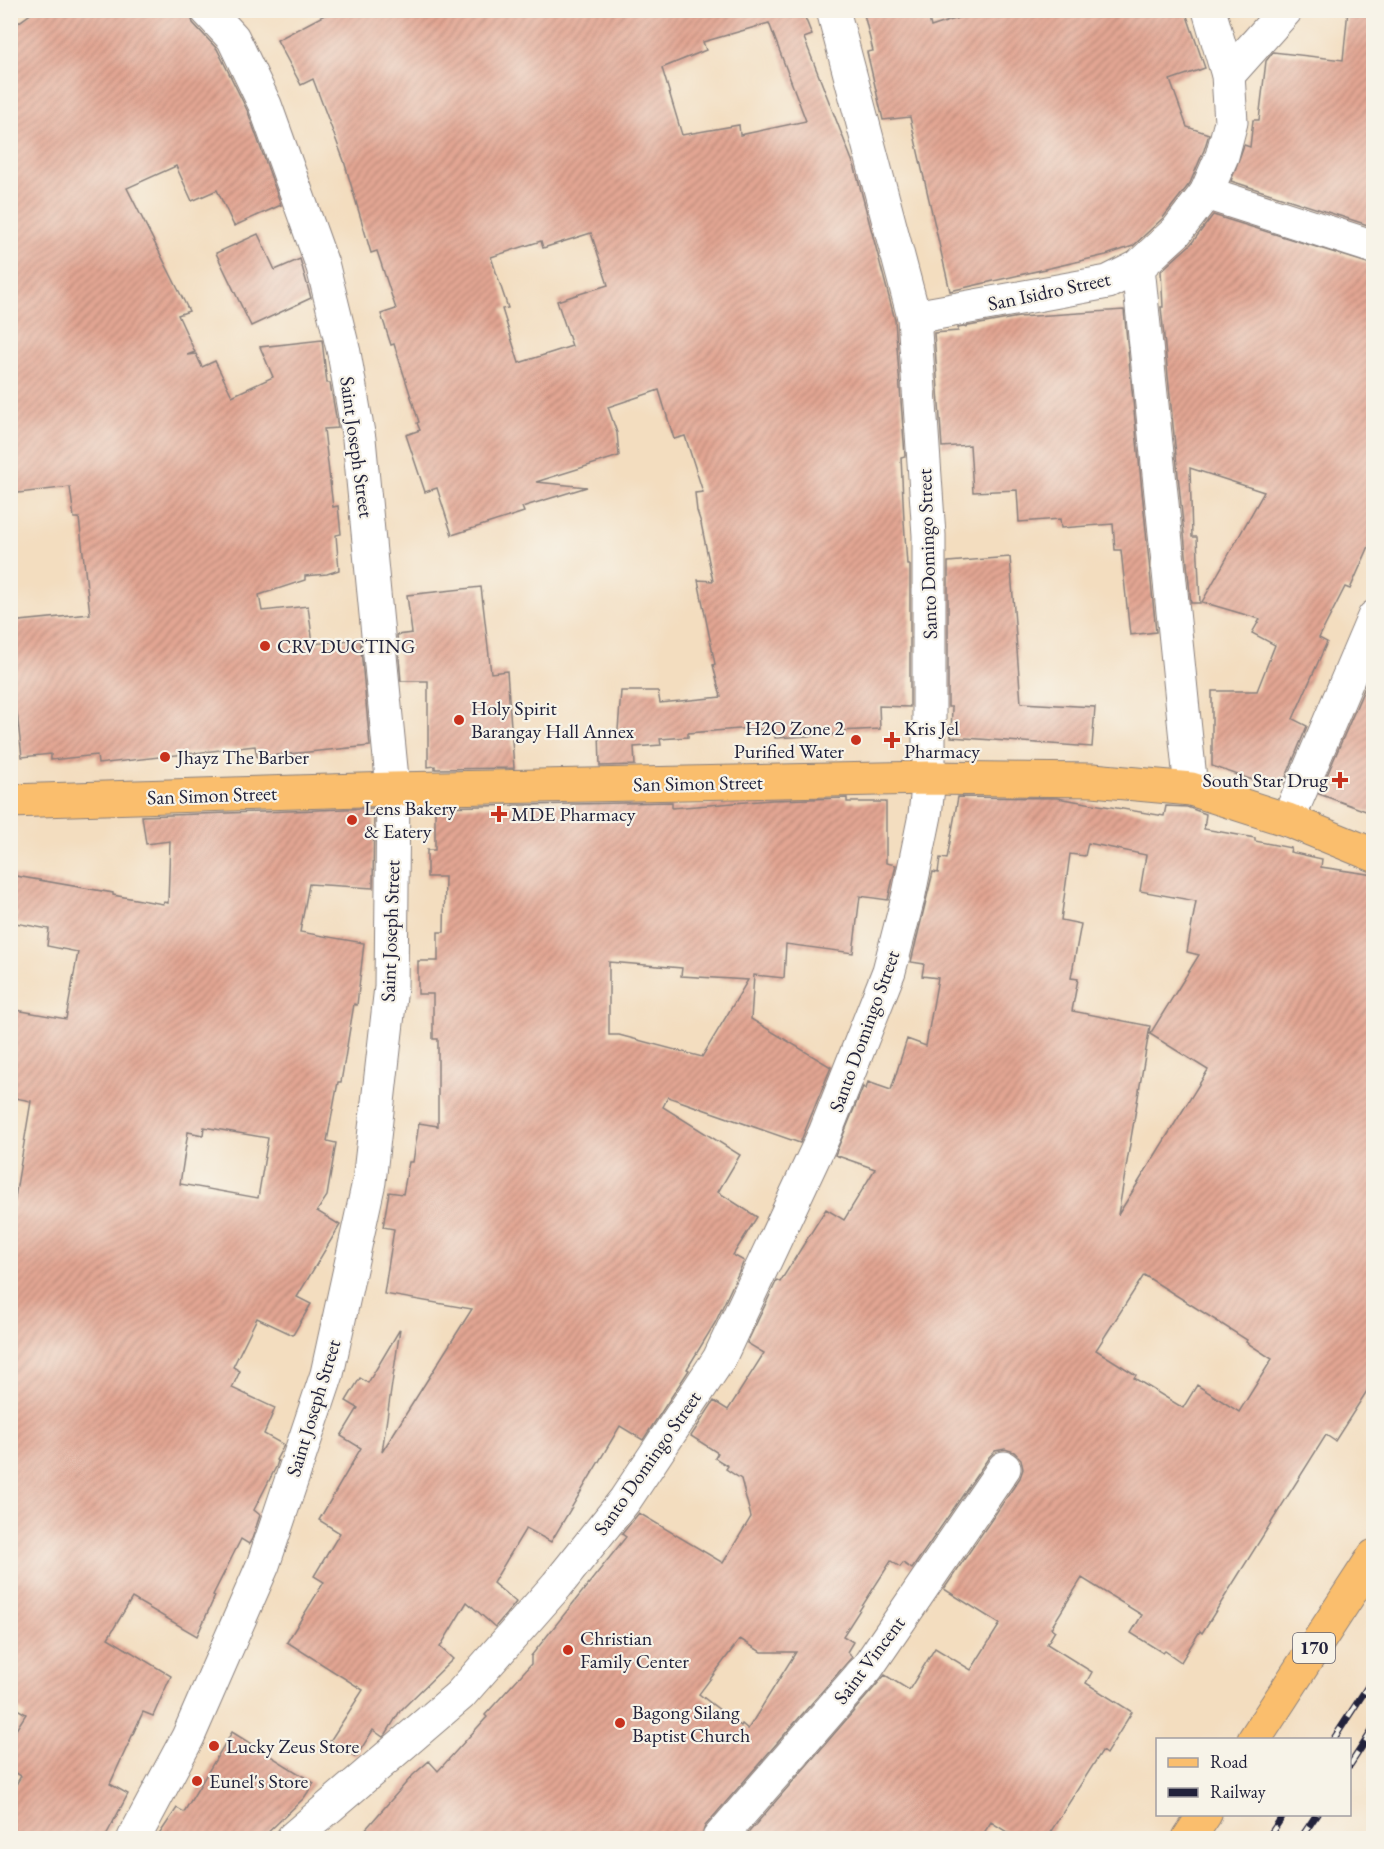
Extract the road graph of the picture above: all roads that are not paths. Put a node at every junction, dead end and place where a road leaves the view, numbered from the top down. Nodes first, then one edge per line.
1 (207, 10) edge
2 (832, 10) edge
3 (1209, 10) edge
4 (1286, 10) edge
5 (1228, 75) junction
6 (1206, 193) junction
7 (1374, 247) edge
8 (1138, 267) junction
9 (914, 317) junction
10 (1374, 617) edge
11 (929, 778) junction
12 (393, 789) junction
13 (1191, 789) junction
14 (10, 801) edge
15 (1288, 820) junction
16 (1374, 855) edge
17 (1004, 1468) dead end
18 (1374, 1556) edge
19 (1255, 1738) edge
20 (1204, 1816) edge
21 (135, 1839) edge
22 (293, 1839) edge
23 (719, 1839) edge
24 (1189, 1839) edge

1 - 12 street, Saint Joseph Street
2 - 9 street, Santo Domingo Street
3 - 5 street, San Isidro Street
4 - 5 street
5 - 6 street, San Isidro Street
6 - 7 street
6 - 8 street, San Isidro Street
8 - 9 street, San Isidro Street
8 - 13 street
9 - 11 street, Santo Domingo Street
10 - 15 street
11 - 12 main road, San Simon Street
11 - 13 main road, San Simon Street
11 - 22 street, Santo Domingo Street
12 - 14 main road, San Simon Street
12 - 21 street, Saint Joseph Street
13 - 15 main road, San Simon Street
15 - 16 main road, San Simon Street
17 - 23 street, Saint Vincent
18 - 19 main road, 170
20 - 24 main road

